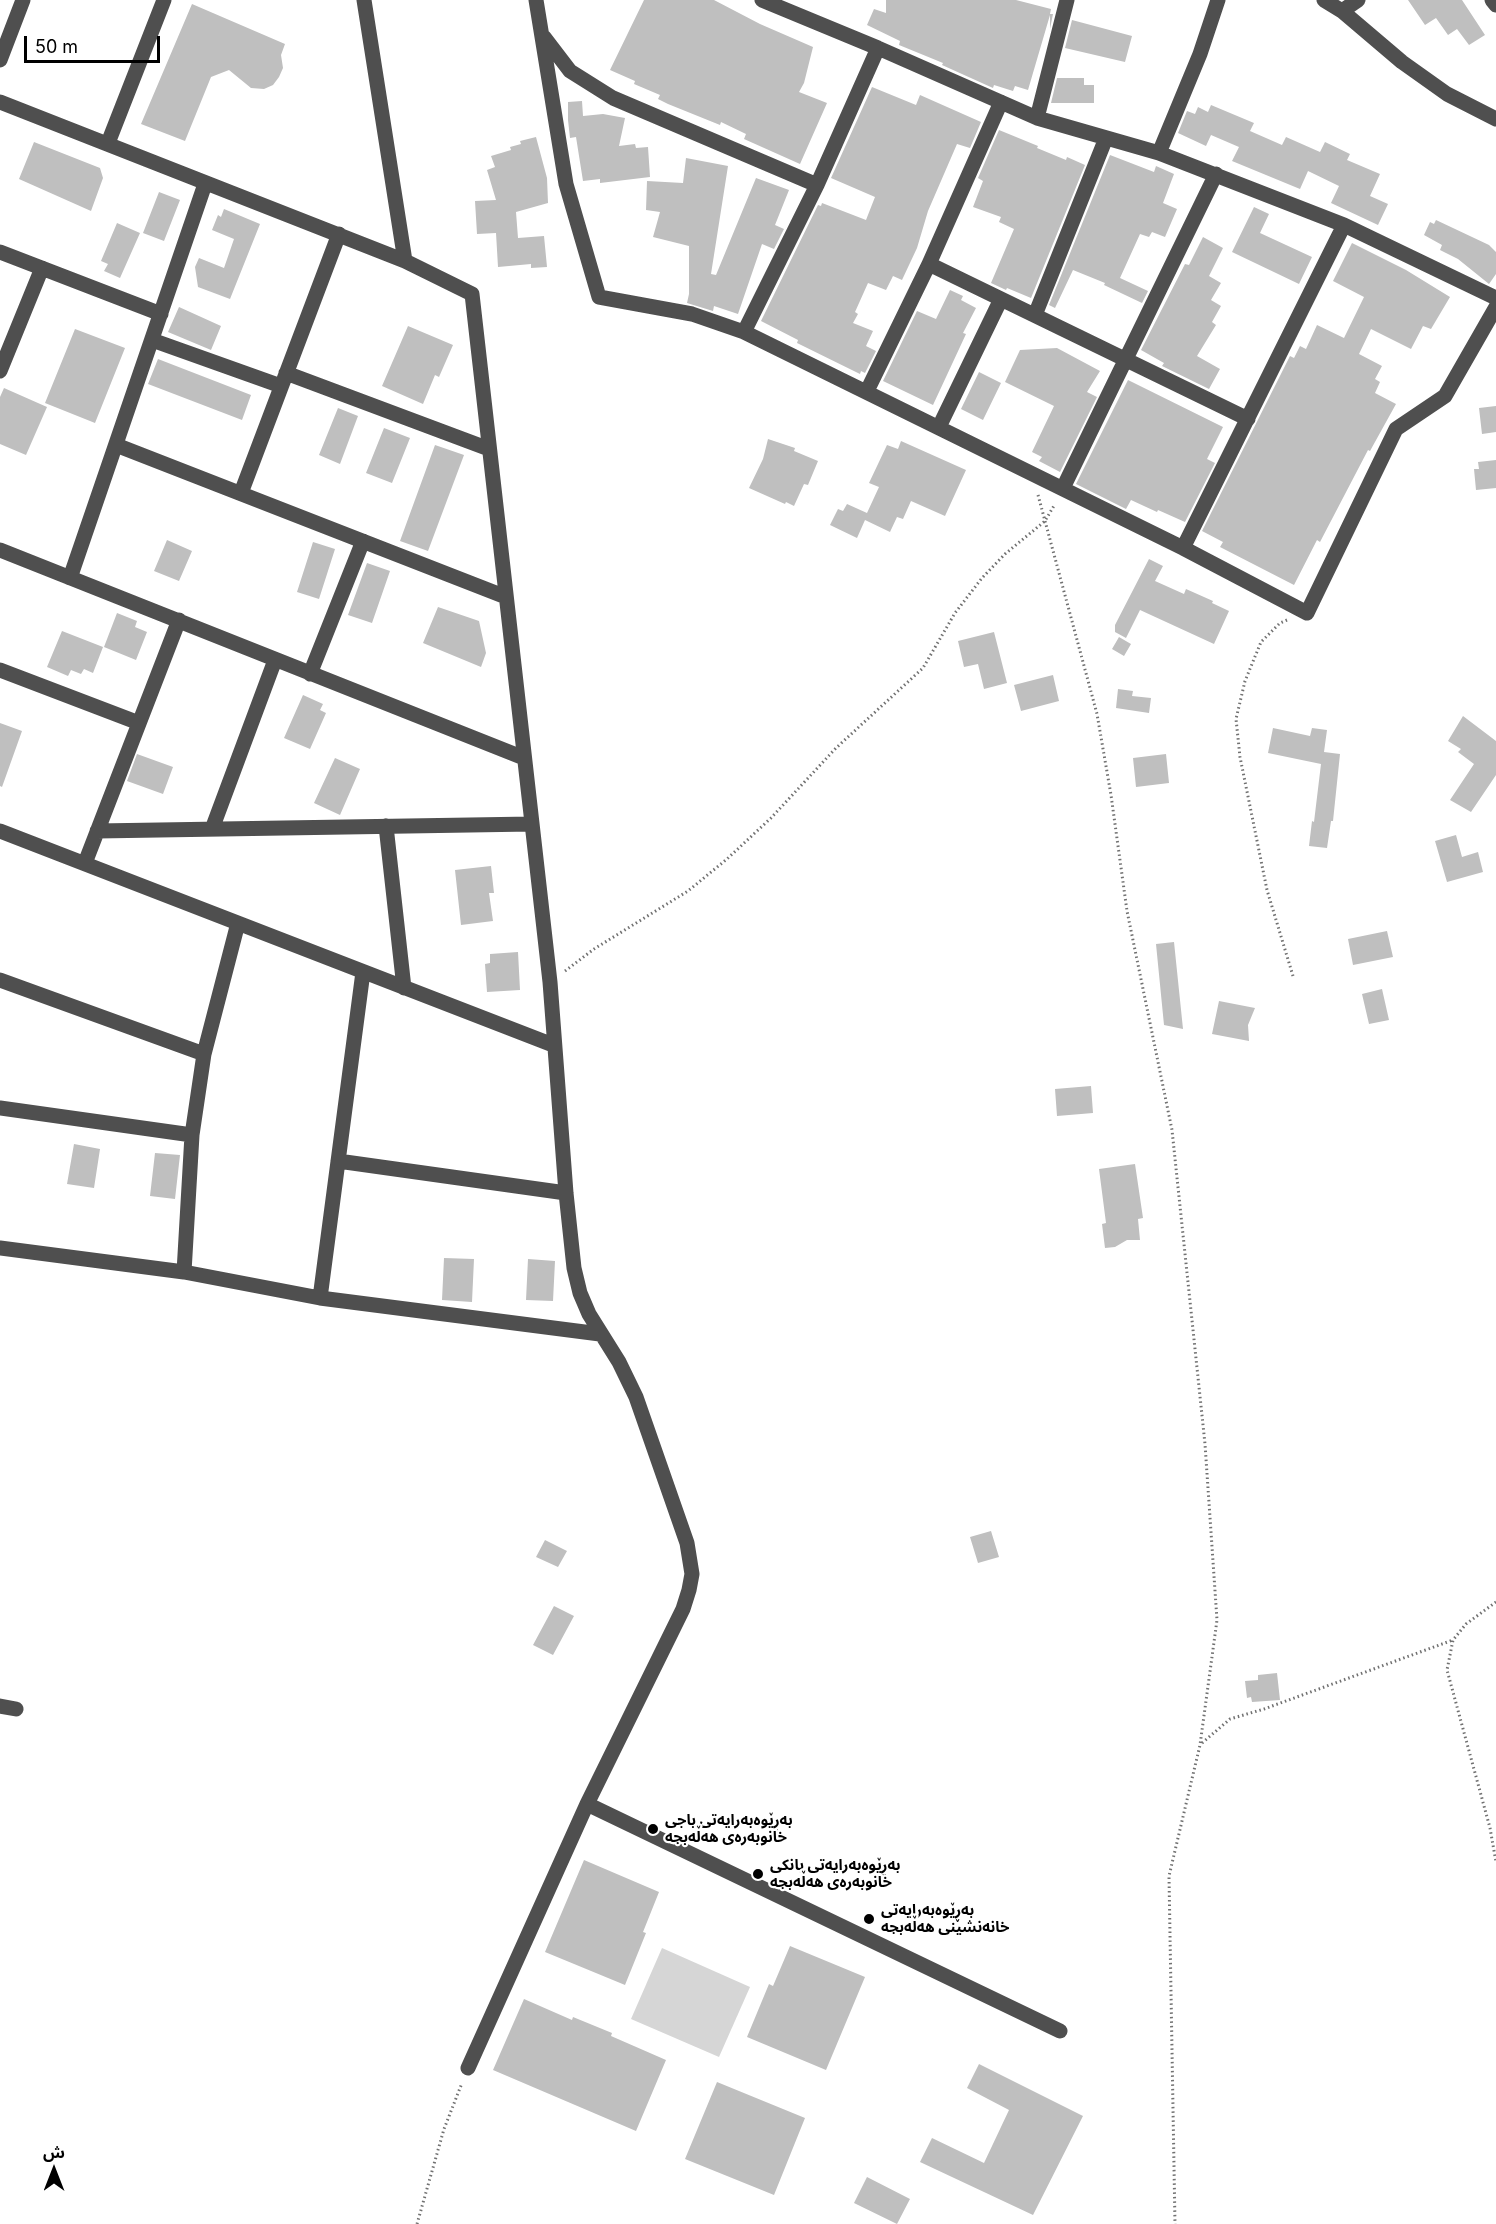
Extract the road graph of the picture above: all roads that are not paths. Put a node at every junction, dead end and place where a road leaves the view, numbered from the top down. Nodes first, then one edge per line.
1 (23, 0) edge
2 (164, 0) edge
3 (364, 0) edge
4 (536, 0) edge
5 (762, 0) edge
6 (1067, 0) edge
7 (1218, 0) edge
8 (1324, 0) edge
9 (1358, 0) edge
10 (1492, 0) edge
11 (1496, 4) edge
12 (1342, 11) junction
13 (542, 35) junction
14 (878, 48) junction
15 (0, 60) edge
16 (0, 102) edge
17 (1001, 102) junction
18 (1037, 118) junction
19 (1496, 119) edge
20 (1106, 138) junction
21 (108, 142) junction
22 (1159, 153) junction
23 (1216, 174) junction
24 (206, 184) junction
25 (817, 185) junction
26 (1344, 225) junction
27 (339, 234) junction
28 (0, 252) edge
29 (405, 261) junction
30 (928, 264) junction
31 (42, 268) junction
32 (1496, 298) edge
33 (1001, 299) junction
34 (1496, 307) edge
35 (161, 314) junction
36 (1035, 315) junction
37 (744, 332) junction
38 (152, 340) junction
39 (1126, 359) junction
40 (0, 371) edge
41 (283, 379) junction
42 (867, 391) junction
43 (1248, 419) junction
44 (939, 427) junction
45 (116, 445) junction
46 (489, 449) junction
47 (1063, 488) junction
48 (241, 493) junction
49 (363, 541) junction
50 (1183, 548) junction
51 (0, 550) edge
52 (70, 578) junction
53 (506, 597) junction
54 (178, 620) junction
55 (275, 660) junction
56 (0, 670) edge
57 (310, 674) junction
58 (139, 723) junction
59 (524, 758) junction
60 (532, 824) junction
61 (386, 826) junction
62 (212, 829) junction
63 (0, 831) edge
64 (97, 831) junction
65 (85, 863) junction
66 (238, 923) junction
67 (363, 972) junction
68 (0, 980) edge
69 (404, 988) junction
70 (553, 1045) junction
71 (204, 1054) junction
72 (0, 1108) edge
73 (192, 1135) junction
74 (338, 1161) junction
75 (566, 1193) junction
76 (0, 1248) edge
77 (184, 1272) junction
78 (320, 1298) junction
79 (600, 1334) junction
80 (0, 1706) edge
81 (16, 1709) dead end
82 (587, 1803) junction
83 (1060, 2031) dead end
84 (468, 2068) road end

1 - 15 street
2 - 21 street
3 - 29 street
4 - 13 street
5 - 14 street
6 - 18 street
7 - 22 street
8 - 12 street
9 - 12 street
10 - 11 street
12 - 19 street
13 - 25 street
13 - 37 street
14 - 17 street
14 - 25 street
16 - 21 street
17 - 18 street
17 - 30 street
18 - 20 street
20 - 22 street
20 - 36 street
21 - 24 street
22 - 23 street
23 - 26 street
23 - 39 street
24 - 27 street
24 - 35 street
25 - 37 street
26 - 32 street
26 - 43 street
27 - 29 street
27 - 41 street
28 - 31 street
29 - 46 street
30 - 33 street
30 - 42 street
31 - 35 street
31 - 40 street
33 - 36 street
33 - 44 street
34 - 50 street
35 - 38 street
36 - 39 street
37 - 42 street
38 - 41 street
38 - 45 street
39 - 43 street
39 - 47 street
41 - 46 street
41 - 48 street
42 - 44 street
43 - 50 street
44 - 47 street
45 - 48 street
45 - 52 street
46 - 53 street
47 - 50 street
48 - 49 street
49 - 53 street
49 - 57 street
51 - 52 street
52 - 54 street
53 - 59 street
54 - 55 street
54 - 58 street
55 - 57 street
55 - 62 street
56 - 58 street
57 - 59 street
58 - 64 street
59 - 60 street
60 - 61 street
60 - 70 street
61 - 62 street
61 - 69 street
62 - 64 street
63 - 65 street
64 - 65 street
65 - 66 street
66 - 67 street
66 - 71 street
67 - 69 street
67 - 74 street
68 - 71 street
69 - 70 street
70 - 75 street
71 - 73 street
72 - 73 street
73 - 77 street
74 - 75 street
74 - 78 street
75 - 79 street
76 - 77 street
77 - 78 street
78 - 79 street
79 - 82 street
80 - 81 street
82 - 83 street
82 - 84 street

